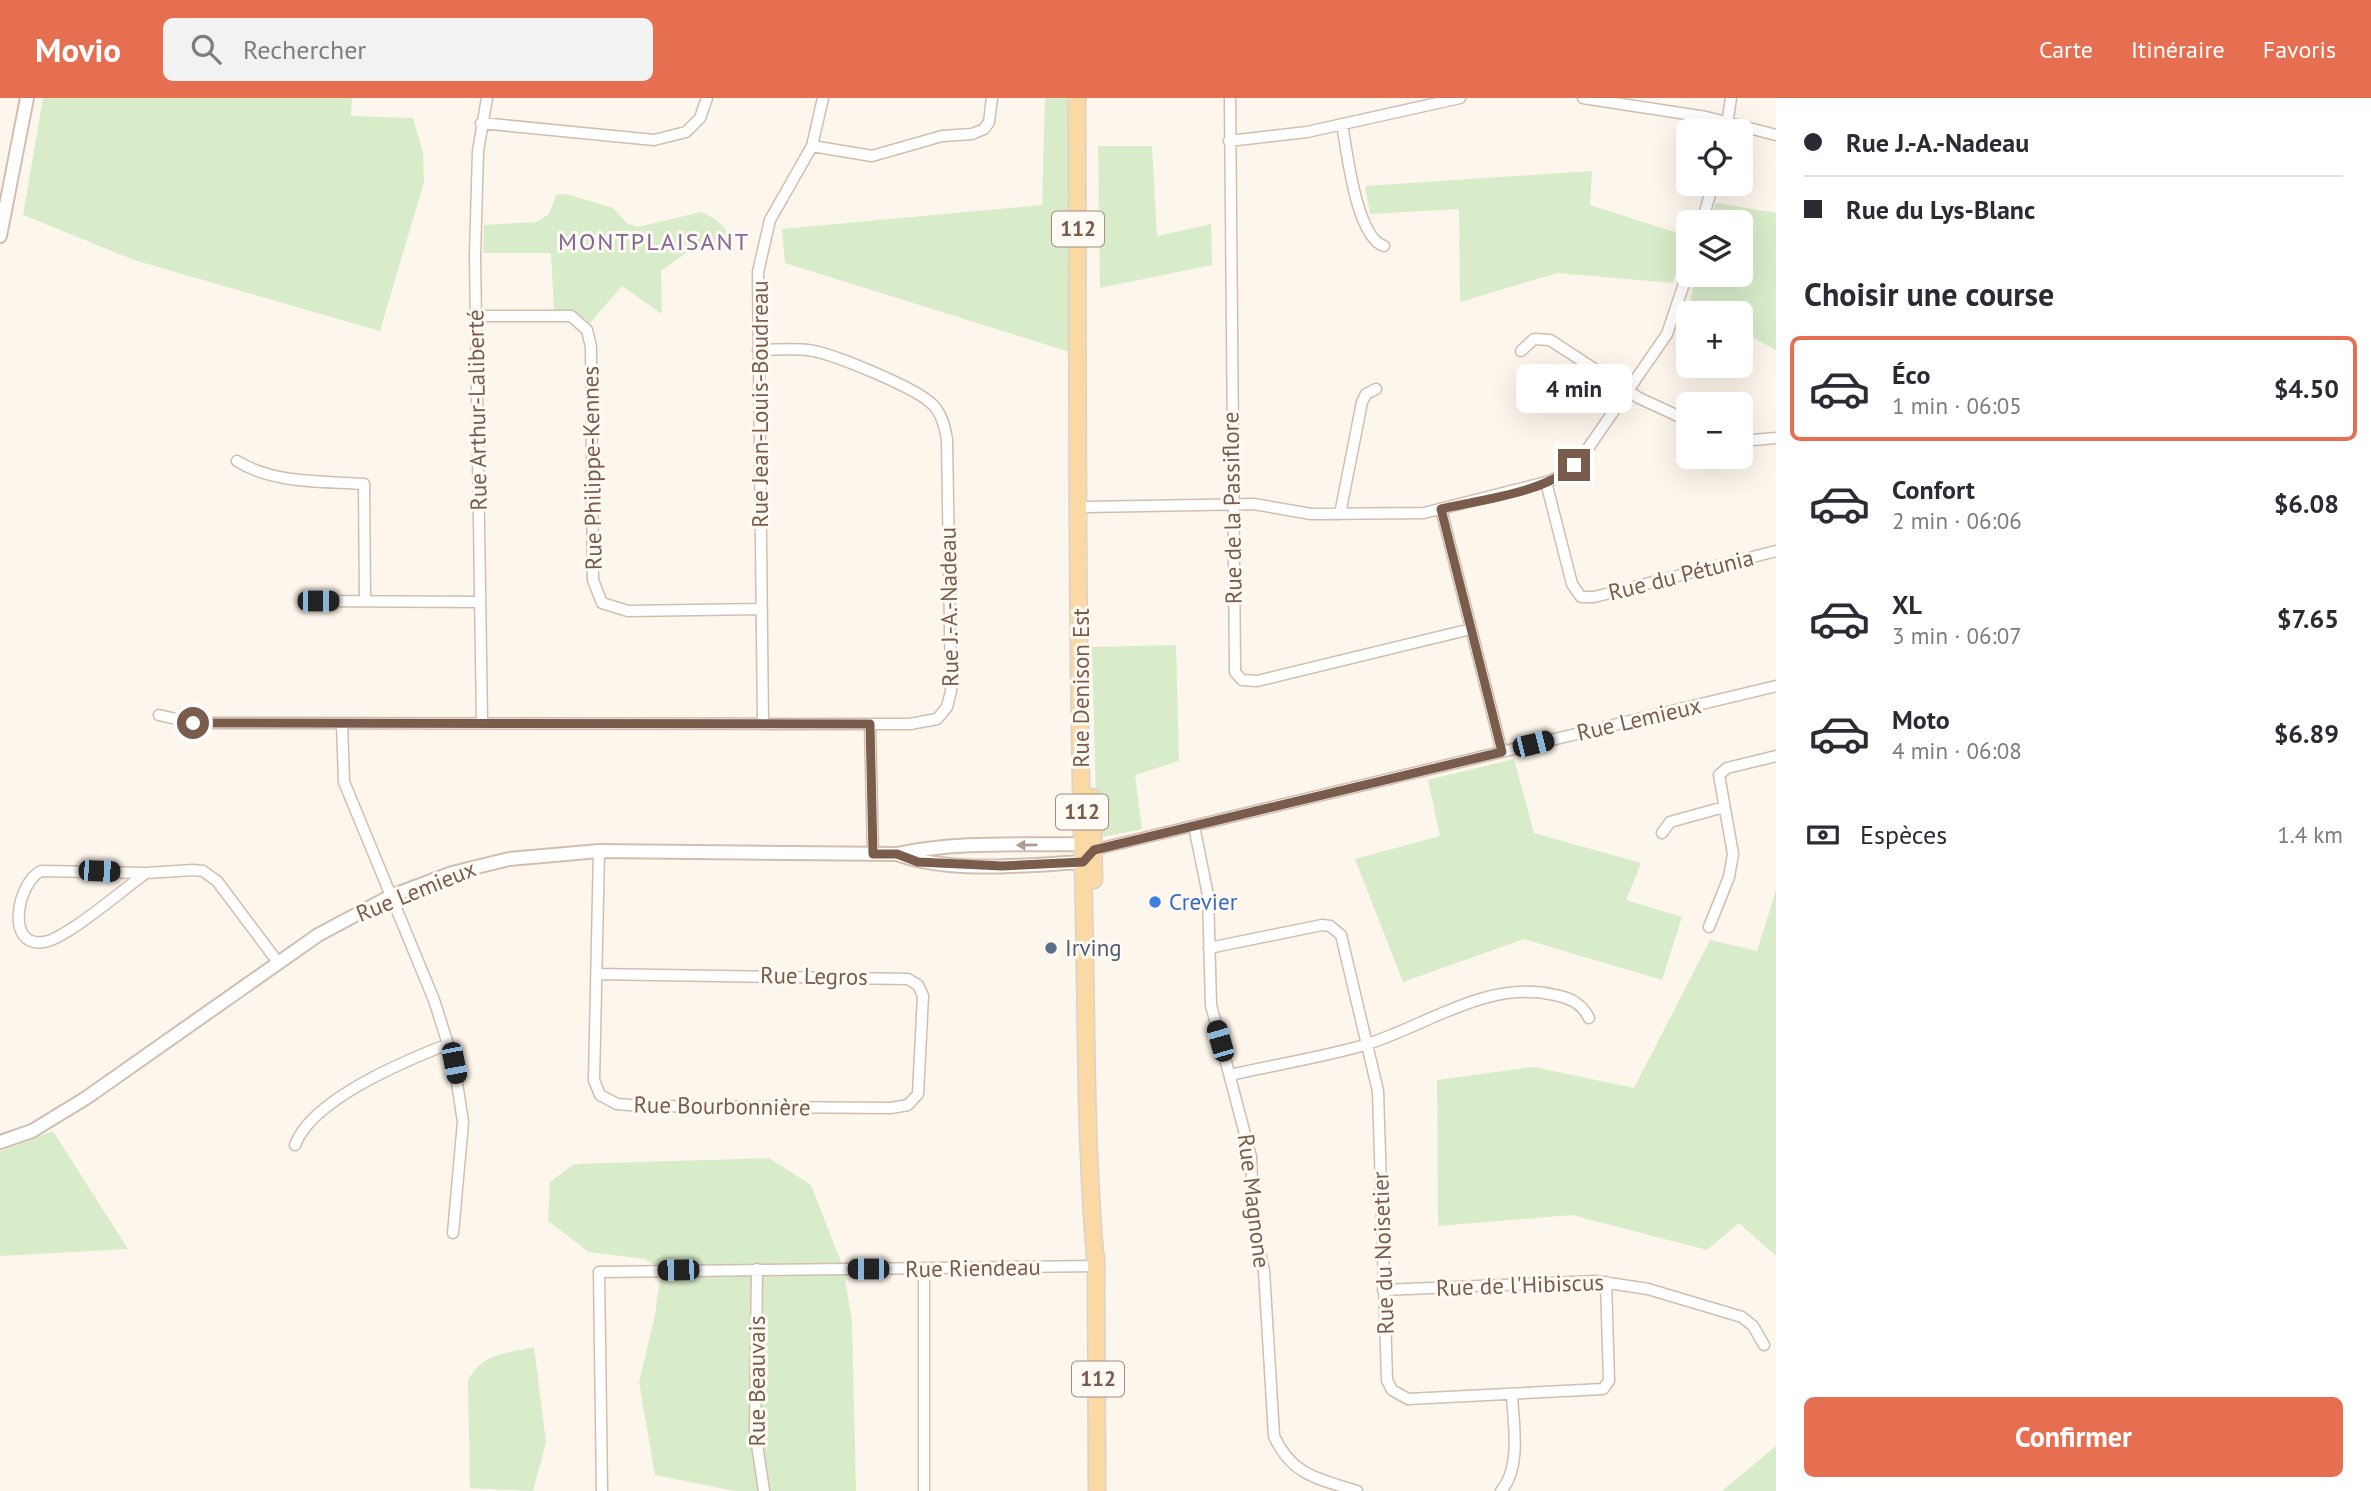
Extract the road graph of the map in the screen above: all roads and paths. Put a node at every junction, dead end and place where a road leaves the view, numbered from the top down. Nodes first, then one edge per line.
1 (27, 98) edge
2 (487, 98) edge
3 (707, 98) edge
4 (823, 98) edge
5 (992, 98) edge
6 (1077, 98) edge
7 (1230, 98) edge
8 (1460, 98) edge
9 (1583, 98) edge
10 (1731, 98) edge
11 (1619, 101) edge
12 (1696, 119) edge
13 (1727, 119) edge
14 (481, 123) junction
15 (1342, 124) junction
16 (1753, 131) edge
17 (1776, 135) edge
18 (1229, 141) junction
19 (812, 146) junction
20 (0, 236) edge
21 (1384, 246) dead end
22 (1683, 287) edge
23 (475, 316) junction
24 (758, 350) junction
25 (1521, 351) dead end
26 (1078, 361) junction
27 (1376, 389) dead end
28 (1628, 390) junction
29 (1676, 415) edge
30 (1776, 438) edge
31 (1753, 440) edge
32 (237, 461) dead end
33 (1546, 482) junction
34 (1232, 505) junction
35 (1087, 507) junction
36 (1441, 509) junction
37 (1340, 514) junction
38 (1776, 551) edge
39 (318, 601) dead end
40 (365, 601) junction
41 (480, 602) junction
42 (762, 609) junction
43 (1471, 629) junction
44 (1776, 686) edge
45 (159, 715) dead end
46 (342, 723) junction
47 (482, 723) junction
48 (763, 724) junction
49 (870, 724) junction
50 (1502, 752) junction
51 (1776, 756) edge
52 (1724, 807) junction
53 (1194, 826) junction
54 (1662, 833) dead end
55 (598, 851) junction
56 (1086, 852) junction
57 (873, 854) junction
58 (897, 854) junction
59 (146, 873) junction
60 (391, 896) junction
61 (1709, 927) dead end
62 (1209, 948) junction
63 (277, 961) junction
64 (597, 974) junction
65 (1589, 1018) dead end
66 (448, 1044) junction
67 (1368, 1044) junction
68 (1230, 1075) junction
69 (918, 1094) joint
70 (0, 1142) edge
71 (295, 1144) dead end
72 (453, 1233) dead end
73 (1096, 1266) junction
74 (757, 1269) junction
75 (923, 1269) junction
76 (1606, 1282) junction
77 (1384, 1290) junction
78 (1764, 1345) dead end
79 (1512, 1394) junction
80 (602, 1491) edge
81 (764, 1491) edge
82 (924, 1491) edge
83 (1097, 1491) edge
84 (1357, 1491) edge
85 (1501, 1491) edge

1 - 20 street
2 - 14 street, Rue Arthur-Laliberté
3 - 14 street
4 - 19 street, Rue Jean-Louis-Boudreau
5 - 19 street
6 - 26 main road, Rue Denison Est / 112
7 - 18 street, Rue de la Passiflore
8 - 15 street
9 - 11 street
10 - 13 street
11 - 12 street
14 - 23 street, Rue Arthur-Laliberté
15 - 18 street
15 - 21 street
16 - 17 street
18 - 34 street, Rue de la Passiflore
19 - 24 street, Rue Jean-Louis-Boudreau
22 - 28 street
23 - 41 street, Rue Arthur-Laliberté
23 - 42 street, Rue Philippe-Kennes
24 - 42 street, Rue Jean-Louis-Boudreau
24 - 49 street, Rue J.-A.-Nadeau
25 - 28 street
26 - 35 main road, Rue Denison Est
26 - 56 main road, Rue Denison Est / 112
27 - 37 street
28 - 29 street
28 - 33 street
30 - 31 street
32 - 40 street
33 - 36 street
33 - 38 street, Rue du Pétunia
34 - 35 street
34 - 37 street
34 - 43 street, Rue de la Passiflore
35 - 56 main road, Rue Denison Est
36 - 37 street
36 - 43 street
39 - 40 street
40 - 41 street
41 - 47 street, Rue Arthur-Laliberté
42 - 48 street, Rue Jean-Louis-Boudreau
43 - 50 street
44 - 50 street, Rue Lemieux
45 - 46 street, Rue J.-A.-Nadeau
46 - 47 street, Rue J.-A.-Nadeau
46 - 60 street
47 - 48 street, Rue J.-A.-Nadeau
48 - 49 street, Rue J.-A.-Nadeau
49 - 57 street
50 - 53 street, Rue Lemieux
51 - 52 street
52 - 54 street
52 - 61 street
53 - 56 street, Rue Lemieux
53 - 62 street, Rue Magnone
55 - 57 street, Rue Lemieux
55 - 60 street, Rue Lemieux
55 - 64 street, Rue Bourbonnière
56 -> 58 street, Rue Lemieux
56 - 58 street, Rue Lemieux
56 - 73 main road, Rue Denison Est
57 - 58 street, Rue Lemieux
59 - 59 street
59 - 63 street
60 - 63 street, Rue Lemieux
60 - 66 street
62 - 67 street, Rue du Noisetier
62 - 68 street, Rue Magnone
63 - 70 street, Rue Lemieux
64 - 69 street, Rue Legros
64 - 69 street, Rue Bourbonnière
65 - 67 street
66 - 71 street
66 - 72 street
67 - 68 street
67 - 77 street, Rue du Noisetier
68 - 84 street, Rue Magnone
73 - 75 street, Rue Riendeau
73 - 83 main road, Rue Denison Est / 112
74 - 75 street, Rue Riendeau
74 - 80 street, Rue Riendeau
74 - 81 street, Rue Beauvais
75 - 82 street
76 - 77 street, Rue de l'Hibiscus
76 - 78 street, Rue de l'Hibiscus
76 - 79 street, Rue du Noisetier
77 - 79 street, Rue du Noisetier
79 - 85 street

